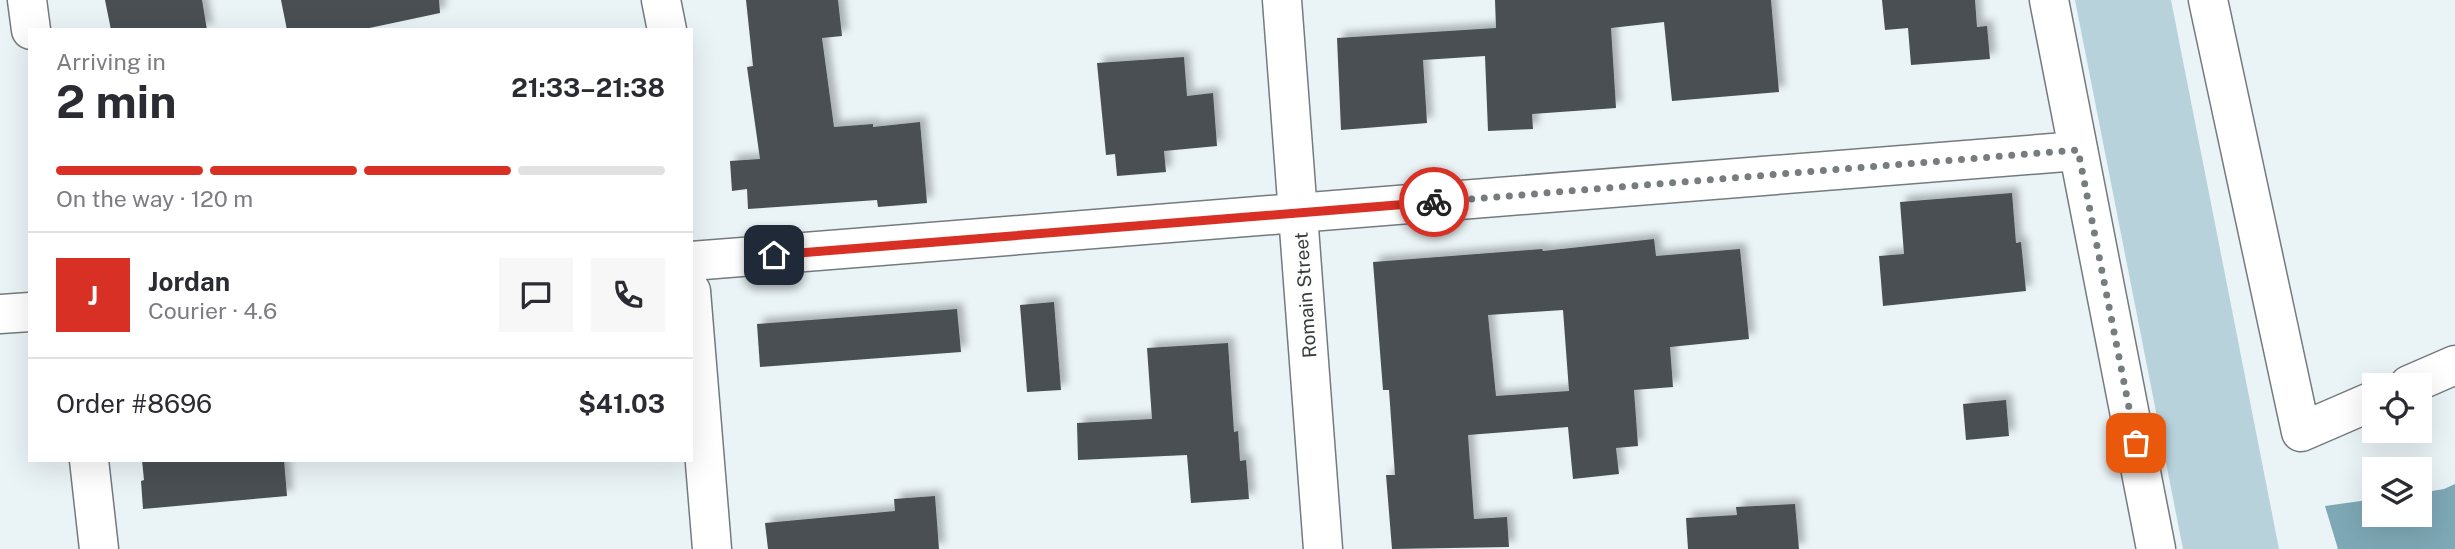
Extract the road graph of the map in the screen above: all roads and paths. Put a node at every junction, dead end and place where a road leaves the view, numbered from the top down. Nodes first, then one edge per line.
1 (27, 0) edge
2 (661, 0) edge
3 (1282, 0) edge
4 (2049, 0) edge
5 (2208, 0) edge
6 (31, 28) edge
7 (667, 28) edge
8 (2078, 150) junction
9 (1299, 212) junction
10 (693, 261) edge
11 (28, 312) edge
12 (0, 314) edge
13 (693, 316) edge
14 (2455, 365) edge
15 (2432, 375) edge
16 (2362, 406) edge
17 (89, 462) edge
18 (99, 549) edge
19 (712, 549) edge
20 (1323, 549) edge
21 (2157, 549) edge

1 - 6 street
2 - 7 street
3 - 9 street, Romain Street
4 - 8 street
5 - 16 street
8 - 9 street
8 - 21 street
9 - 10 street
9 - 20 street, Romain Street
11 - 12 street
13 - 19 street
14 - 15 street
17 - 18 street

